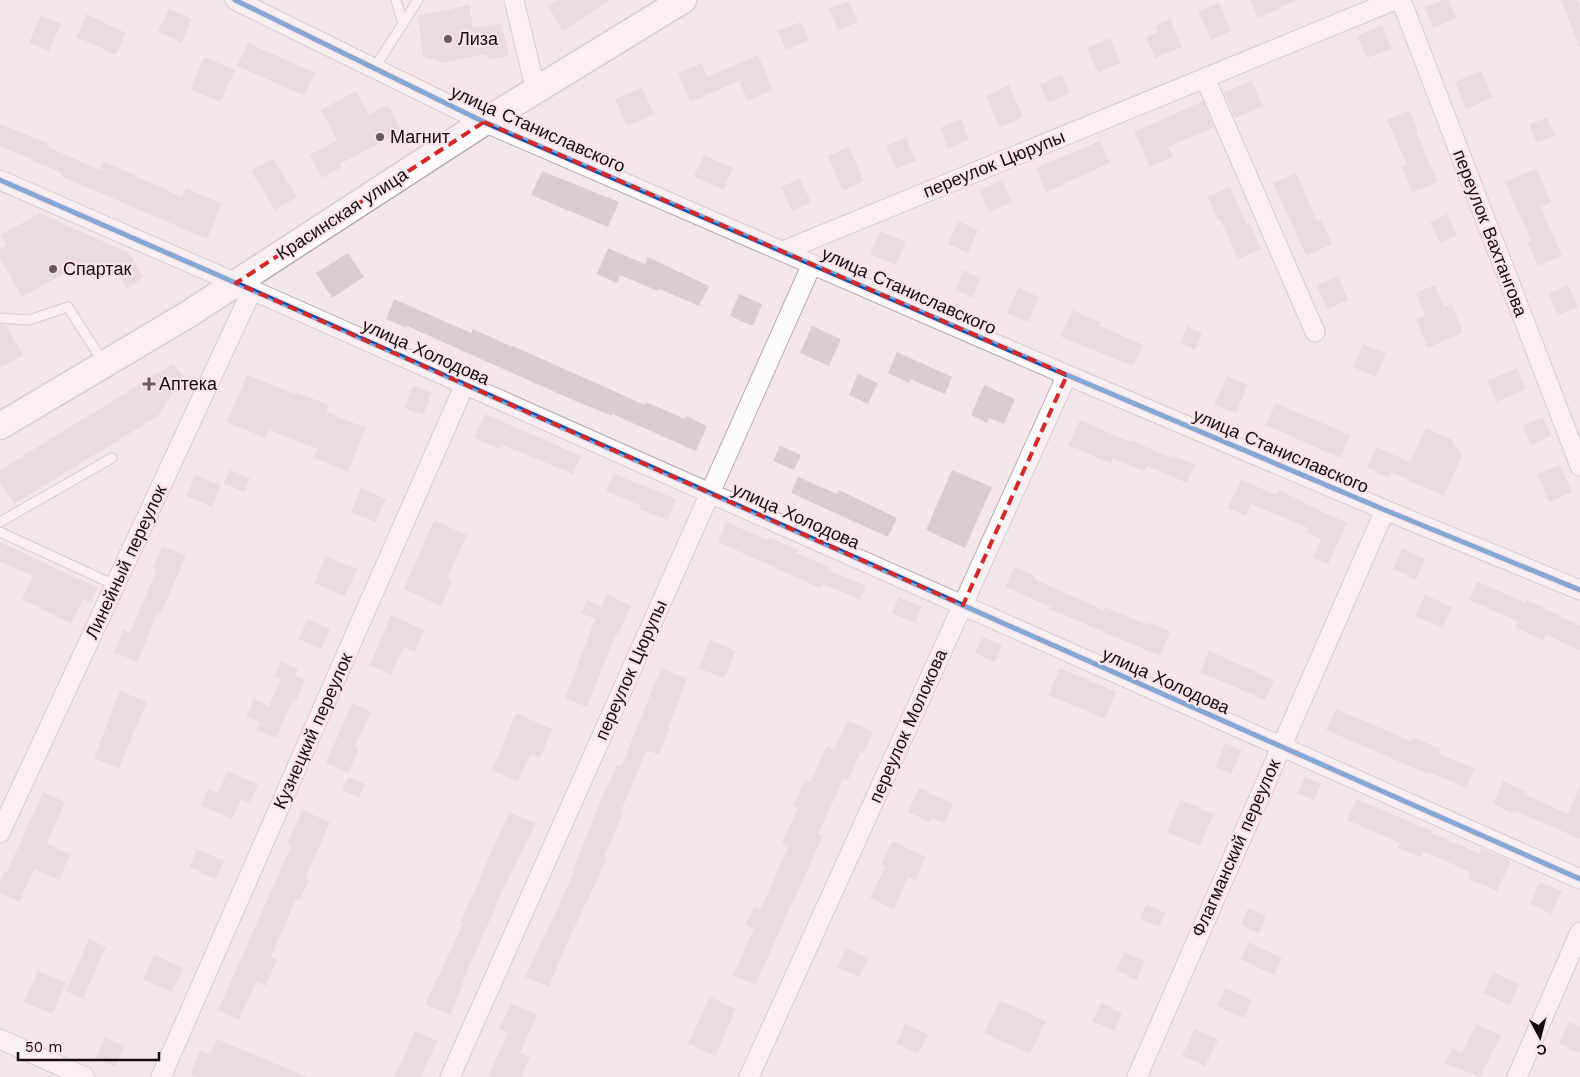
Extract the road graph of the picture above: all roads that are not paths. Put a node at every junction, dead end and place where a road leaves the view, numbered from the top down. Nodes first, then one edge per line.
1 (235, 0) edge
2 (396, 0) edge
3 (418, 0) edge
4 (514, 0) edge
5 (683, 0) edge
6 (1395, 0) edge
7 (1401, 0) edge
8 (403, 24) junction
9 (375, 67) junction
10 (1206, 78) junction
11 (536, 91) junction
12 (484, 122) junction
13 (0, 180) edge
14 (783, 251) junction
15 (812, 264) junction
16 (244, 287) junction
17 (0, 318) edge
18 (1315, 332) dead end
19 (105, 364) junction
20 (1067, 375) junction
21 (465, 384) junction
22 (0, 426) edge
23 (112, 458) dead end
24 (1580, 466) edge
25 (710, 493) junction
26 (1385, 510) junction
27 (0, 522) edge
28 (0, 532) edge
29 (115, 585) junction
30 (1580, 590) edge
31 (962, 605) junction
32 (1281, 746) junction
33 (0, 833) edge
34 (1580, 879) edge
35 (1580, 932) edge
36 (0, 1039) edge
37 (85, 1077) edge
38 (161, 1077) edge
39 (450, 1077) edge
40 (749, 1077) edge
41 (1136, 1077) edge
42 (1516, 1077) edge

1 - 9 street, улица Станиславского
2 - 8 lane
3 - 8 lane
4 - 11 street
5 - 11 main road, Красинская улица
6 - 10 street, переулок Цюрупы
7 - 24 street, переулок Вахтангова
8 - 9 lane
9 - 12 street, улица Станиславского
10 - 14 street, переулок Цюрупы
10 - 18 street
11 - 12 main road, Красинская улица
12 - 14 street, улица Станиславского
12 - 16 main road, Красинская улица
13 - 16 street, улица Холодова
14 - 15 street, улица Станиславского
15 - 20 street, улица Станиславского
15 - 25 street, переулок Цюрупы
16 - 19 main road, Красинская улица
16 - 21 street, улица Холодова
16 - 29 street, Линейный переулок
17 - 19 lane
19 - 22 main road, Красинская улица
20 - 26 street, улица Станиславского
20 - 31 street, переулок Молокова
21 - 25 street, улица Холодова
21 - 38 street, Кузнецкий переулок
23 - 27 lane
25 - 31 street, улица Холодова
25 - 39 street, переулок Цюрупы
26 - 30 street, улица Станиславского
26 - 32 street, Флагманский переулок
28 - 29 lane
29 - 33 street, Линейный переулок
31 - 32 street, улица Холодова
31 - 40 street, переулок Молокова
32 - 34 street, улица Холодова
32 - 41 street, Флагманский переулок
35 - 42 street
36 - 37 street

